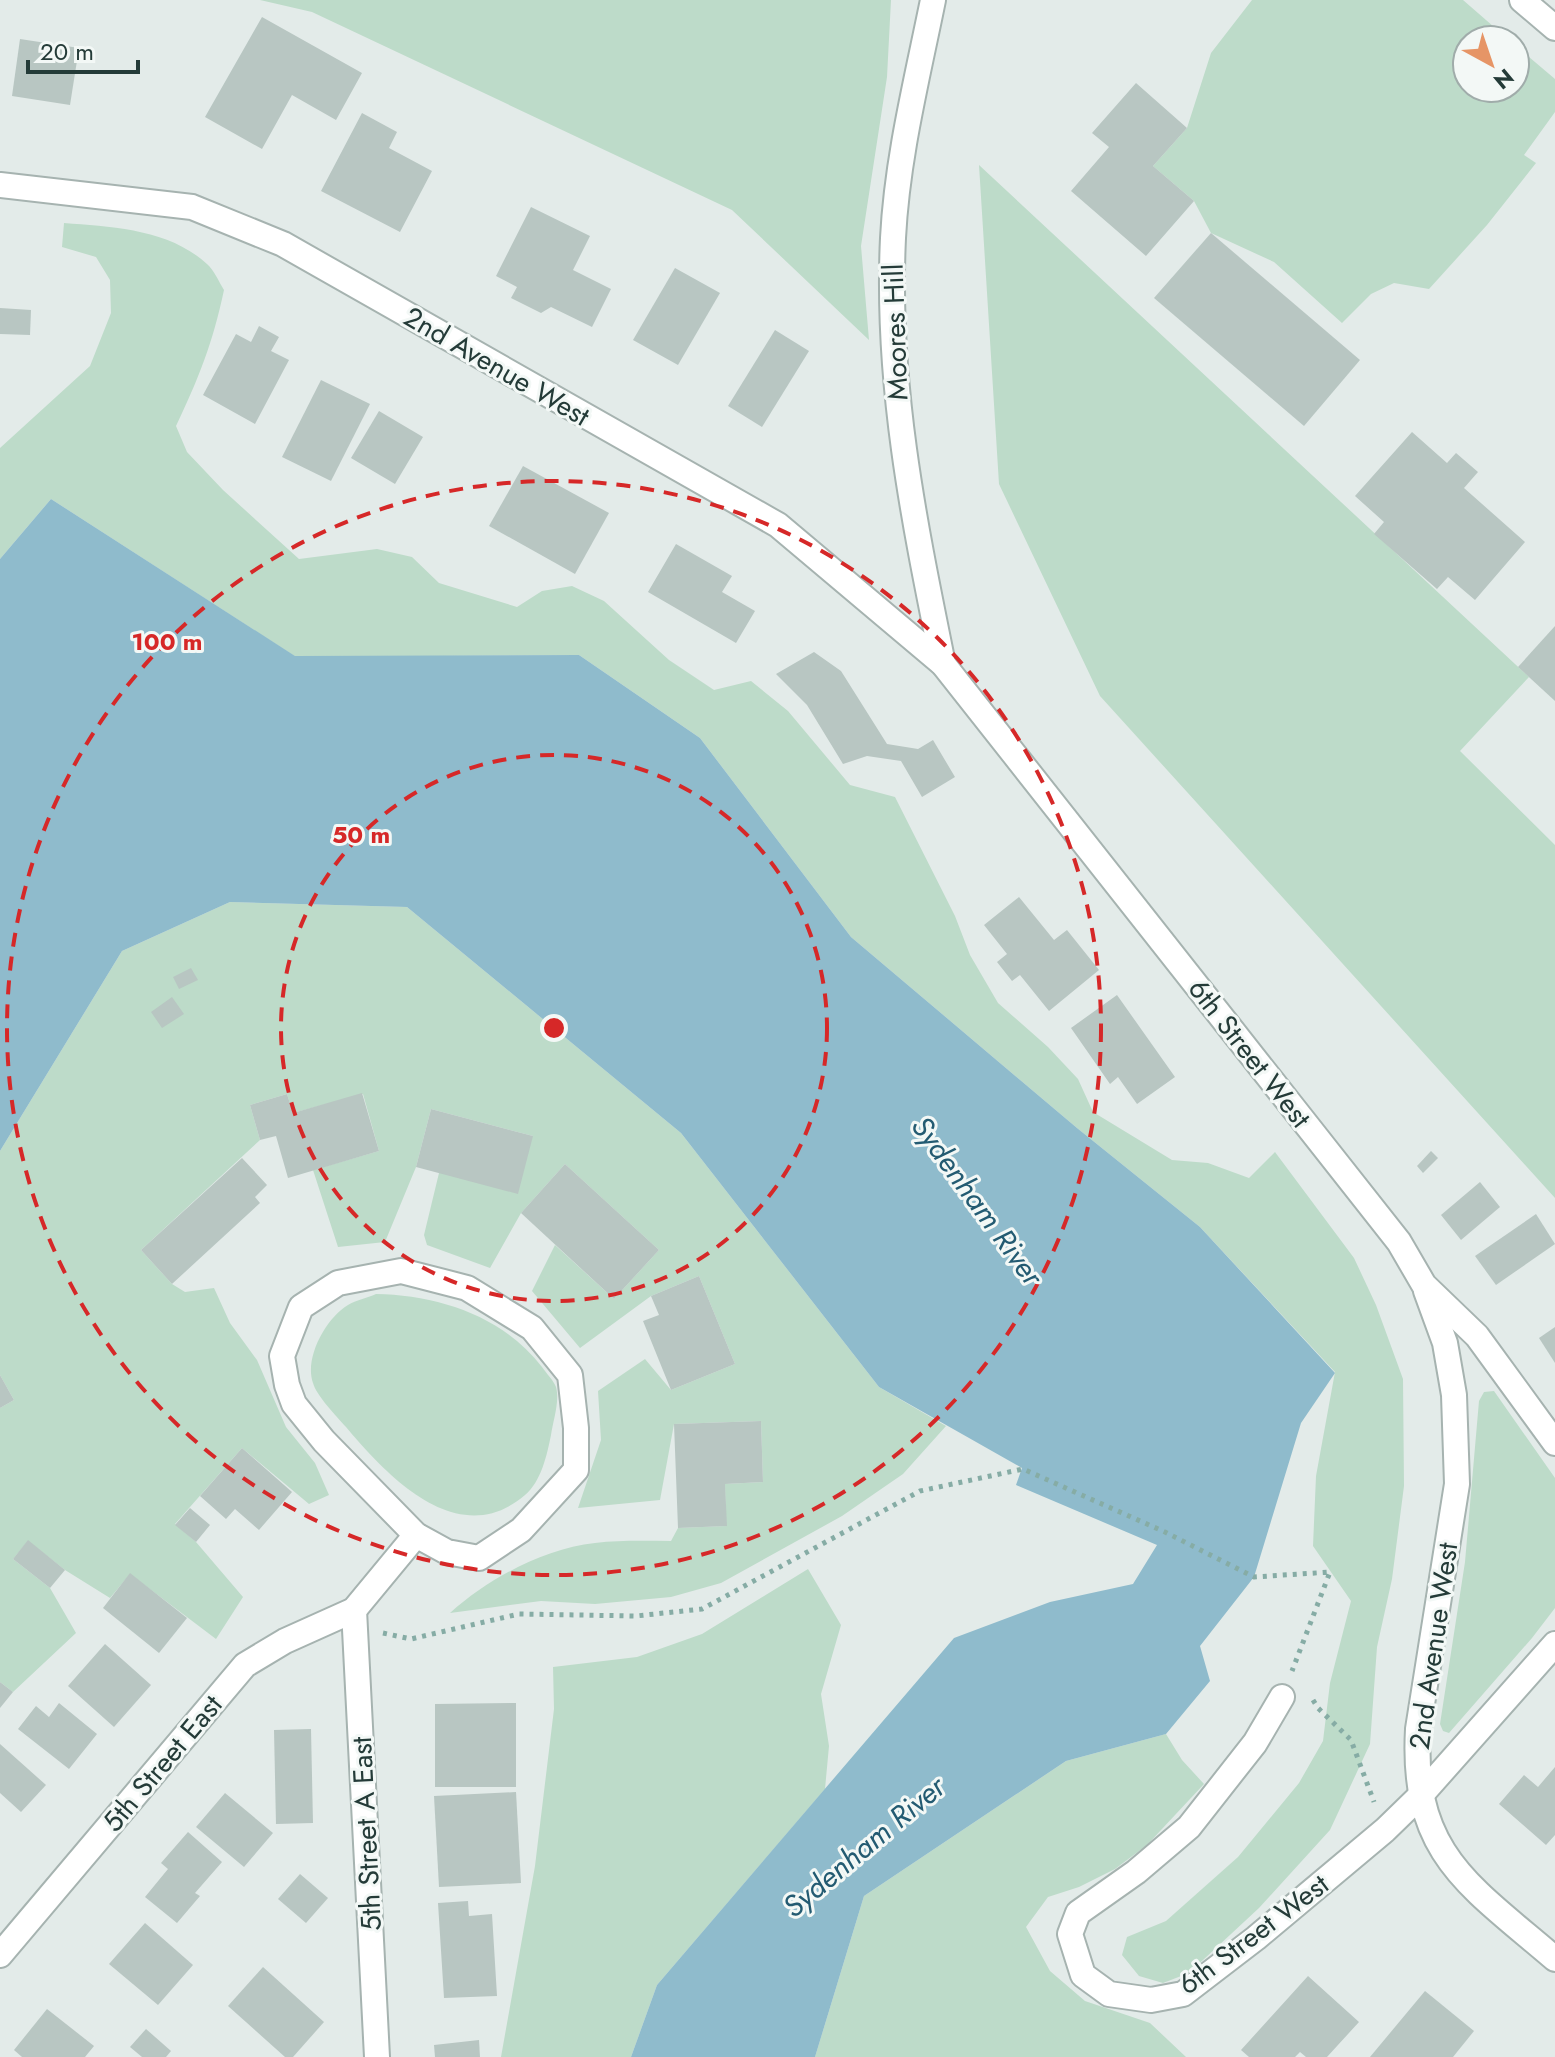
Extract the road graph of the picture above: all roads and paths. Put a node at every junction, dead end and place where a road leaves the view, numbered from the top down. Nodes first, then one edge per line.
1 (933, 0) edge
2 (1522, 0) edge
3 (1555, 28) edge
4 (0, 185) edge
5 (943, 664) junction
6 (1424, 1285) junction
7 (1555, 1443) edge
8 (416, 1535) junction
9 (354, 1610) junction
10 (1555, 1644) edge
11 (1293, 1668) junction
12 (1302, 1682) dead end
13 (1310, 1695) dead end
14 (1282, 1697) joint
15 (1421, 1795) junction
16 (1385, 1830) junction
17 (0, 1955) edge
18 (1555, 1959) edge
19 (377, 2057) edge

1 - 5 street, Moores Hill
2 - 3 street
4 - 5 street, 2nd Avenue West
5 - 6 street, 6th Street West
6 - 7 street, 6th Street West
6 - 15 street, 2nd Avenue West
8 - 8 street
8 - 9 street
9 - 11 path
9 - 17 street, 5th Street East
9 - 19 street, 5th Street A East
10 - 15 street, 6th Street West
11 - 12 path
11 - 14 path
13 - 16 path
14 - 16 street, 6th Street West
15 - 16 street, 6th Street West
15 - 18 street, 2nd Avenue West

